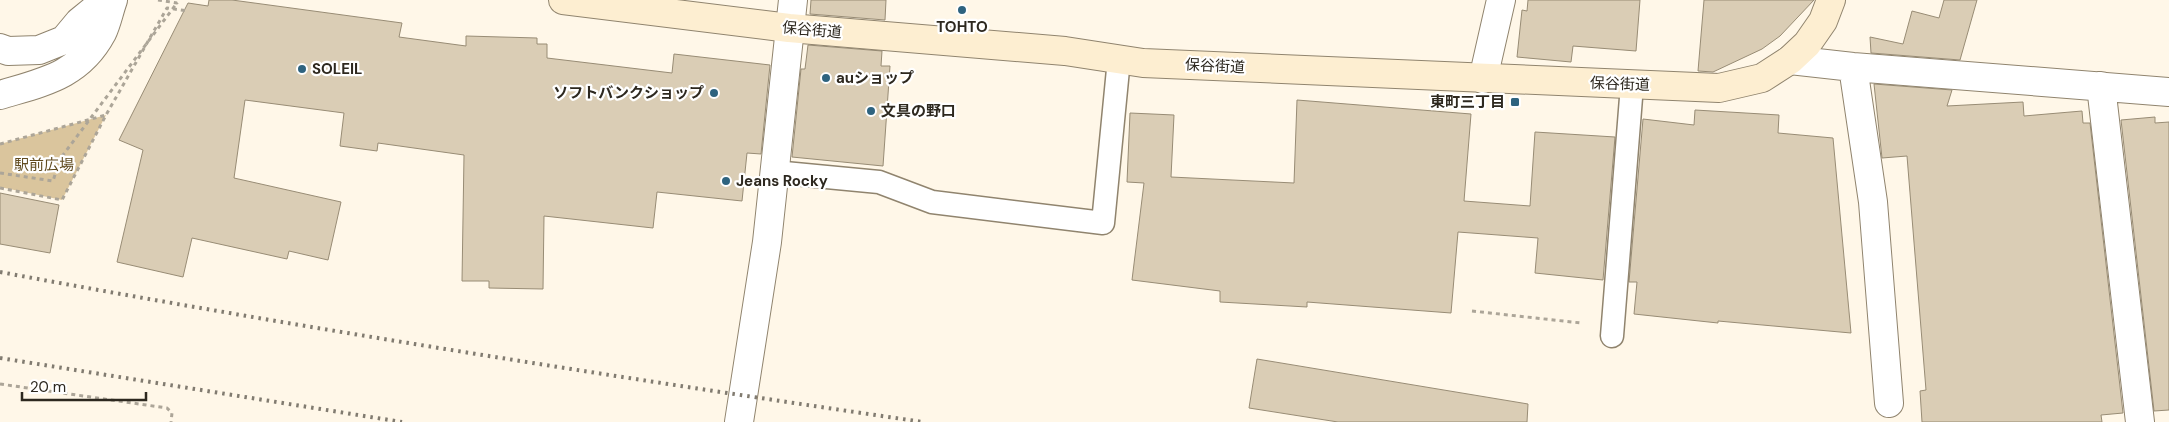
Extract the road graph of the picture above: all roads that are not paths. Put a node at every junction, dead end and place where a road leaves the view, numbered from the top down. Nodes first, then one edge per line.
1 (106, 0) edge
2 (113, 0) edge
3 (563, 0) edge
4 (793, 0) edge
5 (1502, 0) edge
6 (1831, 0) edge
7 (789, 28) junction
8 (0, 48) edge
9 (1119, 59) junction
10 (1790, 60) junction
11 (1854, 67) junction
12 (1483, 79) junction
13 (1632, 85) junction
14 (2101, 86) junction
15 (2169, 92) edge
16 (0, 94) edge
17 (774, 172) junction
18 (1612, 332) road end
19 (1889, 403) dead end
20 (738, 422) edge
21 (2140, 422) edge

1 - 8 street
2 - 16 street
3 - 7 main road, 保谷街道
4 - 7 street
5 - 12 street
6 - 10 main road, 保谷街道
7 - 9 main road, 保谷街道
7 - 17 street
9 - 12 main road, 保谷街道
9 - 17 lane
10 - 11 street
10 - 13 main road, 保谷街道
11 - 14 street
11 - 19 street
12 - 13 main road, 保谷街道
13 - 18 lane
14 - 15 street
14 - 21 street
17 - 20 street

